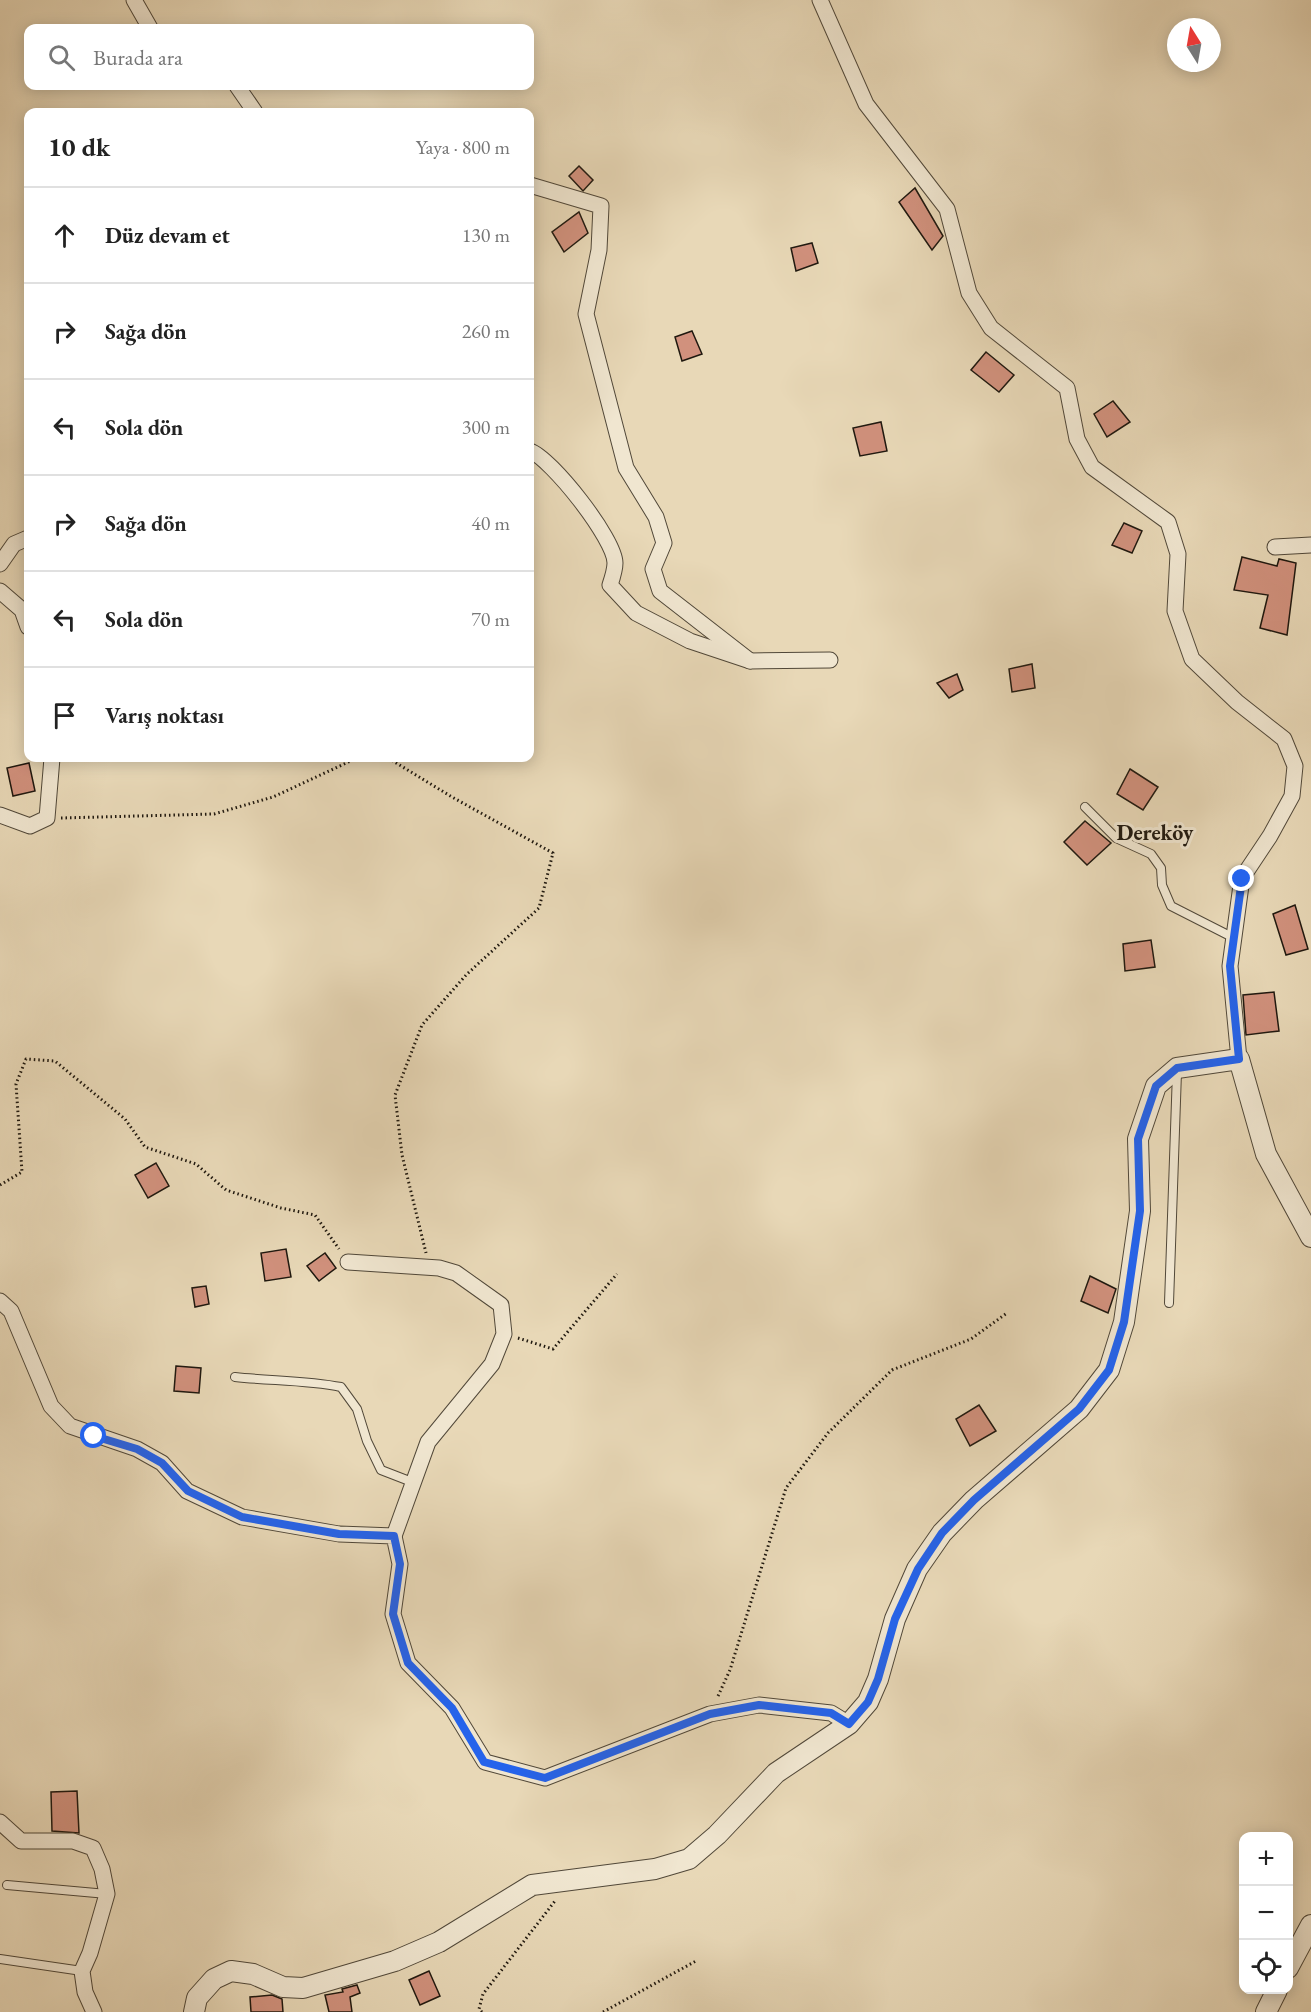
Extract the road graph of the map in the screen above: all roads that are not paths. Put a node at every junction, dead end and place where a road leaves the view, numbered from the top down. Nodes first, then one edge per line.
1 (134, 0) edge
2 (819, 0) edge
3 (148, 24) edge
4 (240, 90) edge
5 (252, 108) edge
6 (534, 186) edge
7 (534, 455) edge
8 (24, 540) edge
9 (1311, 545) edge
10 (1275, 547) dead end
11 (0, 564) edge
12 (0, 591) edge
13 (24, 616) edge
14 (830, 660) dead end
15 (750, 661) junction
16 (52, 762) edge
17 (1085, 807) dead end
18 (0, 815) edge
19 (1234, 938) junction
20 (1239, 1059) junction
21 (1177, 1068) junction
22 (1311, 1237) edge
23 (348, 1262) road end
24 (0, 1301) edge
25 (1169, 1304) dead end
26 (235, 1377) dead end
27 (412, 1482) junction
28 (394, 1536) junction
29 (849, 1724) junction
30 (0, 1822) edge
31 (7, 1885) dead end
32 (107, 1894) junction
33 (1311, 1925) edge
34 (0, 1959) edge
35 (1293, 1959) edge
36 (82, 1971) junction
37 (1275, 1994) edge
38 (94, 2012) edge
39 (194, 2012) edge
40 (1266, 2012) edge

1 - 3 street
2 - 19 street
4 - 5 street
6 - 15 street
7 - 15 street
8 - 11 street
9 - 10 street
12 - 13 street
14 - 15 street
16 - 18 street
17 - 19 lane
19 - 20 street
20 - 21 street
20 - 22 street
21 - 25 lane
21 - 29 street
23 - 27 street
24 - 28 street
26 - 27 lane
27 - 28 street
28 - 29 street
29 - 39 street
30 - 32 street
31 - 32 lane
32 - 36 street
33 - 35 street
34 - 36 lane
36 - 38 street
37 - 40 street

